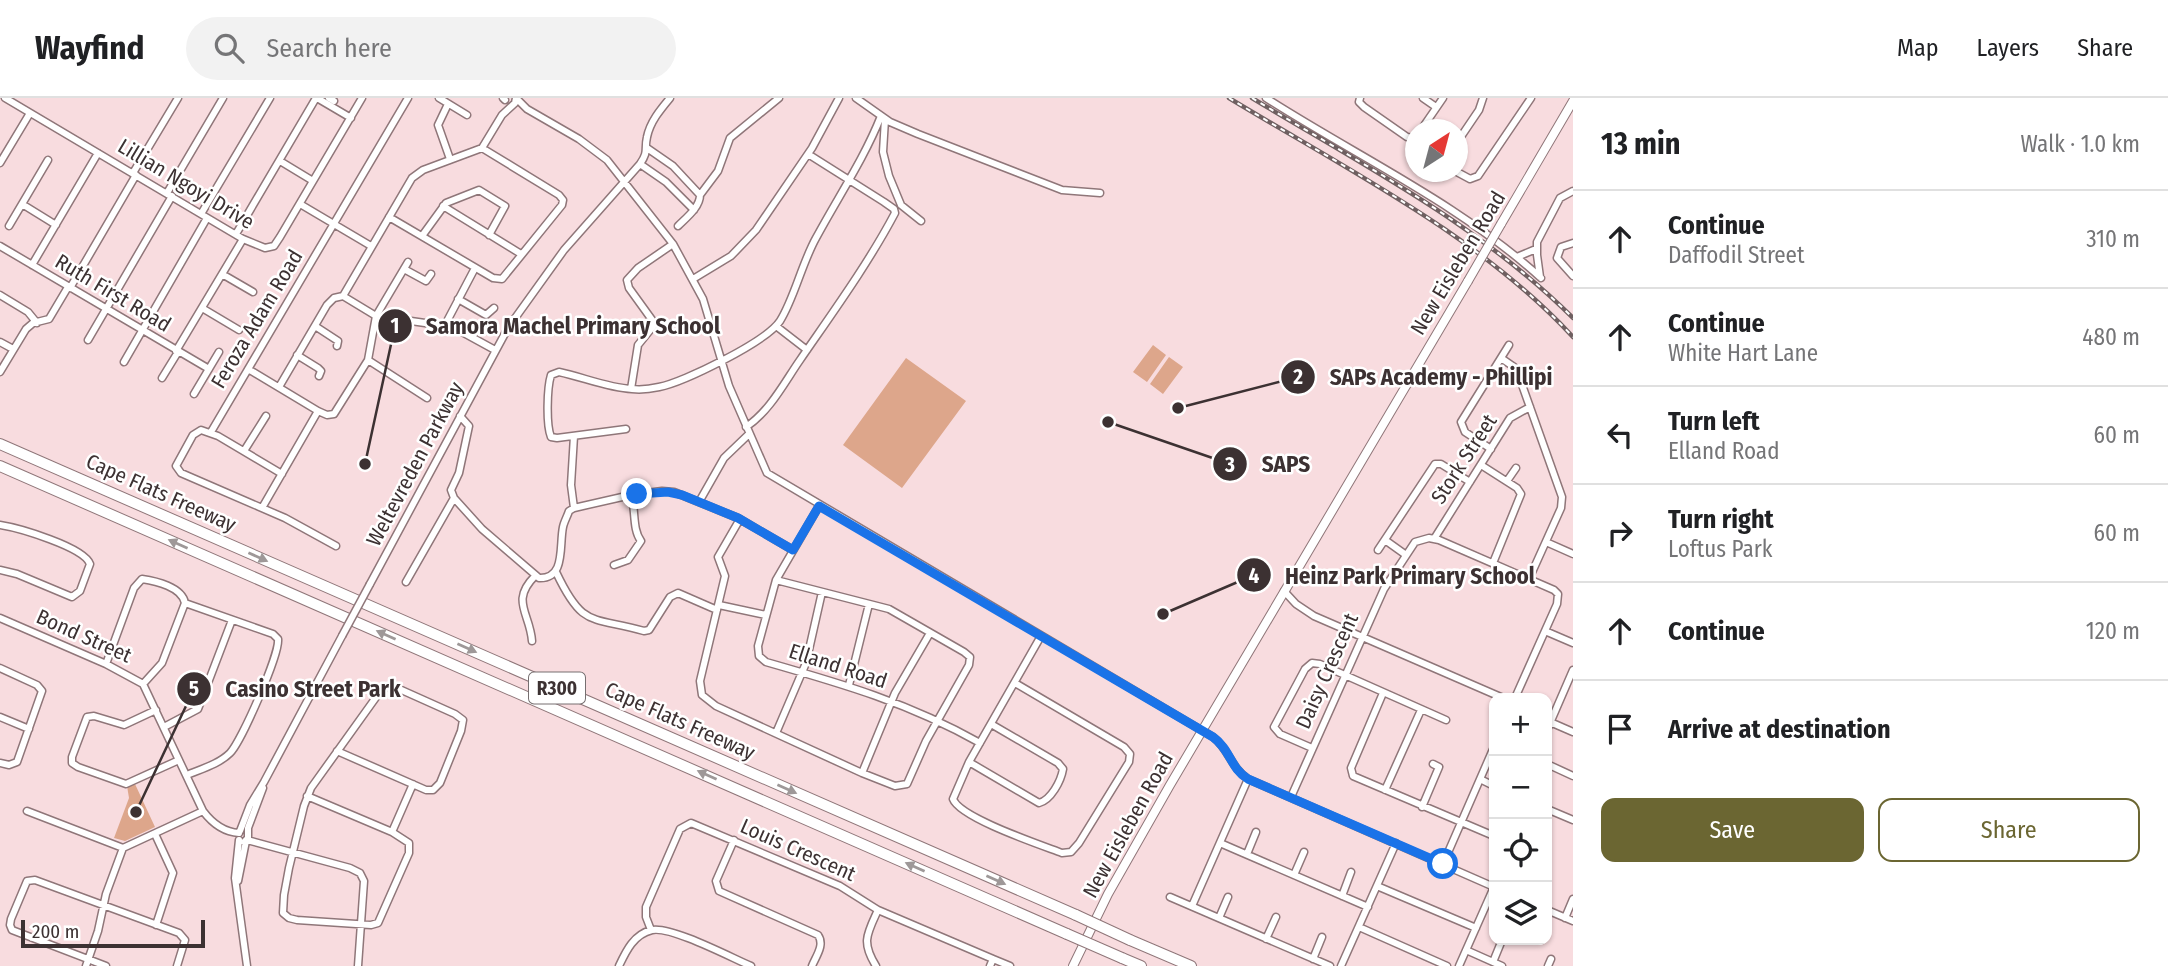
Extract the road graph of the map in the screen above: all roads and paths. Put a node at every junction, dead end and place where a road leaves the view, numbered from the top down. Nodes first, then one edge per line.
1 (5, 98) edge
2 (223, 98) edge
3 (270, 98) edge
4 (317, 98) edge
5 (362, 98) edge
6 (408, 98) edge
7 (439, 98) edge
8 (670, 98) edge
9 (779, 98) edge
10 (839, 98) edge
11 (856, 98) edge
12 (1266, 98) edge
13 (1360, 98) edge
14 (1423, 98) edge
15 (1443, 98) edge
16 (1483, 98) edge
17 (1531, 98) edge
18 (176, 99) edge
19 (509, 101) edge
20 (1573, 101) edge
21 (449, 104) junction
22 (1436, 107) junction
23 (30, 113) junction
24 (467, 115) dead end
25 (883, 117) junction
26 (351, 118) junction
27 (1428, 119) edge
28 (1468, 126) edge
29 (1405, 136) edge
30 (482, 148) junction
31 (647, 148) junction
32 (98, 153) junction
33 (808, 154) junction
34 (450, 159) junction
35 (48, 160) dead end
36 (280, 161) junction
37 (0, 163) edge
38 (640, 164) junction
39 (134, 174) junction
40 (848, 178) junction
41 (1468, 178) edge
42 (313, 181) junction
43 (625, 182) junction
44 (1573, 191) edge
45 (1100, 193) dead end
46 (169, 195) junction
47 (700, 195) junction
48 (22, 204) junction
49 (300, 204) junction
50 (443, 206) junction
51 (902, 206) junction
52 (694, 210) junction
53 (895, 213) junction
54 (204, 216) junction
55 (389, 217) junction
56 (921, 221) dead end
57 (334, 224) junction
58 (56, 225) junction
59 (9, 226) dead end
60 (678, 226) dead end
61 (236, 234) junction
62 (489, 235) junction
63 (422, 236) junction
64 (243, 239) junction
65 (1573, 243) edge
66 (673, 244) junction
67 (0, 246) edge
68 (371, 246) junction
69 (1536, 249) junction
70 (521, 254) junction
71 (1517, 257) junction
72 (32, 265) junction
73 (475, 268) junction
74 (222, 274) junction
75 (431, 274) dead end
76 (1573, 276) edge
77 (693, 279) junction
78 (69, 287) junction
79 (253, 292) dead end
80 (0, 295) edge
81 (343, 296) junction
82 (458, 299) junction
83 (202, 308) junction
84 (494, 308) dead end
85 (105, 309) junction
86 (376, 316) junction
87 (37, 323) junction
88 (445, 324) junction
89 (315, 326) junction
90 (776, 326) junction
91 (141, 330) junction
92 (239, 330) dead end
93 (88, 340) dead end
94 (0, 342) edge
95 (1508, 345) dead end
96 (337, 346) dead end
97 (13, 349) junction
98 (495, 350) junction
99 (807, 350) junction
100 (177, 351) junction
101 (219, 352) dead end
102 (297, 355) junction
103 (1501, 358) junction
104 (368, 360) junction
105 (722, 360) junction
106 (124, 362) dead end
107 (209, 369) junction
108 (248, 369) junction
109 (0, 372) edge
110 (320, 376) dead end
111 (162, 378) dead end
112 (279, 387) junction
113 (631, 389) junction
114 (194, 394) dead end
115 (427, 398) dead end
116 (1531, 407) junction
117 (318, 411) junction
118 (266, 416) dead end
119 (460, 416) junction
120 (626, 429) dead end
121 (747, 430) junction
122 (211, 432) junction
123 (574, 436) junction
124 (0, 443) edge
125 (1491, 449) junction
126 (244, 451) junction
127 (1481, 465) junction
128 (0, 466) edge
129 (1516, 468) dead end
130 (282, 474) junction
131 (1507, 481) junction
132 (1470, 482) junction
133 (631, 495) junction
134 (454, 498) junction
135 (699, 502) junction
136 (819, 506) junction
137 (262, 508) junction
138 (574, 508) junction
139 (742, 520) junction
140 (0, 525) edge
141 (1434, 538) junction
142 (1384, 540) junction
143 (1546, 542) junction
144 (336, 546) dead end
145 (793, 550) junction
146 (1378, 550) dead end
147 (1573, 554) edge
148 (1406, 555) junction
149 (1493, 563) junction
150 (614, 565) dead end
151 (0, 570) edge
152 (556, 572) junction
153 (535, 576) junction
154 (1529, 579) junction
155 (776, 580) junction
156 (406, 582) dead end
157 (822, 592) junction
158 (1285, 595) junction
159 (185, 603) junction
160 (869, 604) junction
161 (718, 607) junction
162 (766, 615) junction
163 (0, 618) edge
164 (232, 620) junction
165 (1545, 631) junction
166 (930, 633) junction
167 (1041, 636) junction
168 (1361, 636) junction
169 (533, 641) dead end
170 (1573, 643) edge
171 (106, 664) junction
172 (0, 668) edge
173 (1573, 670) edge
174 (803, 672) junction
175 (1344, 676) junction
176 (1014, 683) junction
177 (143, 684) junction
178 (849, 685) junction
179 (1570, 686) edge
180 (1383, 693) junction
181 (1492, 693) edge
182 (1517, 693) edge
183 (891, 702) junction
184 (156, 710) junction
185 (1421, 710) junction
186 (0, 717) edge
187 (1552, 718) edge
188 (938, 720) junction
189 (1446, 720) dead end
190 (1552, 723) edge
191 (991, 724) junction
192 (164, 727) junction
193 (29, 729) junction
194 (1202, 730) junction
195 (1573, 732) edge
196 (776, 733) junction
197 (980, 743) junction
198 (1312, 748) junction
199 (337, 751) junction
200 (1490, 756) edge
201 (180, 760) junction
202 (969, 762) junction
203 (0, 763) edge
204 (1433, 764) dead end
205 (1552, 766) edge
206 (862, 773) junction
207 (187, 775) junction
208 (1573, 776) edge
209 (1248, 779) junction
210 (1480, 779) junction
211 (414, 784) junction
212 (1489, 784) edge
213 (1385, 790) junction
214 (307, 796) junction
215 (1291, 797) junction
216 (1422, 807) junction
217 (27, 811) dead end
218 (203, 811) junction
219 (1552, 811) edge
220 (1573, 820) edge
221 (1461, 822) junction
222 (392, 832) junction
223 (1256, 832) dead end
224 (155, 834) junction
225 (1489, 834) edge
226 (243, 836) junction
227 (734, 841) junction
228 (1220, 843) junction
229 (1396, 843) junction
230 (123, 848) junction
231 (293, 852) junction
232 (1304, 852) dead end
233 (1247, 854) junction
234 (1443, 864) junction
235 (1351, 872) dead end
236 (1294, 875) junction
237 (1489, 885) edge
238 (1377, 886) junction
239 (1342, 896) junction
240 (1170, 897) dead end
241 (1228, 897) dead end
242 (1489, 898) edge
243 (1573, 899) edge
244 (103, 906) junction
245 (1192, 906) junction
246 (1368, 907) junction
247 (878, 910) junction
248 (1552, 912) edge
249 (1276, 917) dead end
250 (1219, 918) junction
251 (1565, 918) junction
252 (1573, 921) edge
253 (360, 924) junction
254 (156, 925) junction
255 (1359, 927) junction
256 (1476, 928) junction
257 (651, 930) junction
258 (1322, 937) dead end
259 (1266, 939) junction
260 (1500, 945) edge
261 (1466, 950) junction
262 (1313, 959) junction
263 (991, 962) edge
264 (1493, 962) junction
265 (87, 963) edge
266 (739, 964) edge
267 (106, 966) edge
268 (177, 966) edge
269 (247, 966) edge
270 (358, 966) edge
271 (619, 966) edge
272 (751, 966) edge
273 (812, 966) edge
274 (876, 966) edge
275 (1010, 966) edge
276 (1075, 966) edge
277 (1141, 966) edge
278 (1191, 966) edge
279 (1329, 966) edge
280 (1340, 966) edge
281 (1447, 966) edge
282 (1459, 966) edge
283 (1502, 966) edge

1 - 23 street, Lillian Ngoyi Drive
2 - 46 street
3 - 54 street
4 - 26 street
4 - 36 street
5 - 26 street, Lillian Ngoyi Drive
6 - 57 street, Feroza Adam Road
7 - 21 street
8 - 31 street, Weltevreden Parkway
9 - 47 street
10 - 33 street
11 - 25 street
12 - 71 street
13 - 29 street
14 - 22 street
15 - 22 street
16 - 28 street
17 - 41 street
18 - 39 street
19 - 30 street
19 - 43 street
20 - 158 main road, New Eisleben Road, bridge
21 - 24 street
21 - 34 street
22 - 27 street
23 - 32 street, Lillian Ngoyi Drive
23 - 37 street
25 - 40 street
25 - 45 street
25 - 51 street
26 - 42 street, Lillian Ngoyi Drive
30 - 34 street
30 - 70 street
31 - 38 street, Weltevreden Parkway
31 - 47 street
32 - 39 street, Lillian Ngoyi Drive
32 - 58 street
33 - 40 street
33 - 77 street
34 - 55 street
35 - 48 street
36 - 42 street
36 - 61 street
38 - 43 street, Weltevreden Parkway
38 - 52 street
39 - 46 street, Lillian Ngoyi Drive
39 - 78 street
40 - 53 street
40 - 90 street
42 - 49 street, Lillian Ngoyi Drive
43 - 66 street
43 - 98 street, Weltevreden Parkway
44 - 69 street
46 - 54 street, Lillian Ngoyi Drive
46 - 85 street
47 - 52 street
48 - 58 street
48 - 59 street
49 - 57 street
49 - 64 street, Lillian Ngoyi Drive
50 - 62 street
50 - 62 street
50 - 63 street
51 - 53 street
51 - 56 street
52 - 60 street
53 - 99 street
54 - 61 street, Lillian Ngoyi Drive
54 - 91 street
55 - 63 street
55 - 68 street
57 - 68 street
57 - 108 street, Feroza Adam Road
58 - 72 street
61 - 64 street, Lillian Ngoyi Drive
62 - 70 street
63 - 73 street
64 - 74 street
65 - 76 street
66 - 77 street
66 - 113 street
67 - 72 street, Ruth First Road
68 - 81 street
69 - 71 street
69 - 71 street
70 - 73 street
72 - 78 street, Ruth First Road
73 - 82 street
74 - 79 street
74 - 83 street
75 - 86 street
77 - 105 street
78 - 85 street, Ruth First Road
78 - 87 street
80 - 87 street
81 - 86 street
81 - 89 street
82 - 84 street
82 - 88 street
83 - 92 street
83 - 100 street
85 - 91 street, Ruth First Road
85 - 93 street
86 - 88 street
86 - 104 street
87 - 97 street
88 - 98 street
89 - 96 street
89 - 102 street
90 - 99 street
90 - 105 street
91 - 100 street, Ruth First Road
91 - 106 street
94 - 97 street
95 - 103 street
97 - 109 street
98 - 119 street, Weltevreden Parkway
99 - 121 street
100 - 107 street, Ruth First Road
100 - 111 street
101 - 107 street
102 - 110 street
102 - 112 street
103 - 116 street
103 - 125 street
104 - 115 street
104 - 117 street
105 - 113 street
105 - 121 street
107 - 114 street
108 - 112 street
108 - 122 street, Feroza Adam Road
112 - 117 street
113 - 123 street
116 - 125 street, Stork Street
116 - 143 street
117 - 130 street
118 - 126 street
119 - 134 street
119 - 226 street, Weltevreden Parkway, bridge
120 - 123 street
121 - 135 street
121 - 136 street
122 - 126 street
122 - 137 street
123 - 138 street
124 -> 278 highway, Cape Flats Freeway / R300, bridge
125 - 127 street, Stork Street
126 - 130 street
127 - 131 street
127 - 132 street, Stork Street
277 -> 128 highway, Cape Flats Freeway / R300, bridge
129 - 131 street
130 - 137 street
131 - 149 street
132 - 141 street, Stork Street
132 - 142 street
133 - 135 street
133 - 138 street
133 - 150 street
134 - 153 street
134 - 156 street
135 - 139 street
136 - 145 street, Elland Road
136 - 167 street
137 - 144 street
138 - 152 street
139 - 145 street
139 - 161 street
140 - 151 street
141 - 148 street, Daisy Crescent
141 - 149 street
142 - 146 street
142 - 148 street
143 - 147 street
143 - 154 street
145 - 155 street, Elland Road
148 - 168 street, Daisy Crescent
149 - 154 street
152 - 153 street
152 - 161 street
153 - 169 street
154 - 165 street
155 - 157 street
155 - 162 street, Elland Road
157 - 160 street
157 - 174 street
158 - 168 street
158 - 194 main road, New Eisleben Road
159 - 164 street
159 - 171 street
159 - 177 street
160 - 166 street
160 - 178 street
161 - 162 street
161 - 196 street
162 - 174 street, Elland Road
163 - 171 street, Bond Street
164 - 192 street
164 - 207 street
165 - 170 street
165 - 182 street
166 - 183 street
166 - 188 street
167 - 176 street
167 - 194 street
168 - 175 street, Daisy Crescent
168 - 181 street
171 - 177 street, Bond Street
172 - 193 street
173 - 179 street
174 - 178 street, Elland Road
174 - 196 street
175 - 180 street
175 - 198 street, Daisy Crescent
175 - 198 street
176 - 191 street
176 - 202 street
177 - 184 street, Bond Street
178 - 183 street, Elland Road
179 - 187 street
180 - 185 street
180 - 213 street
183 - 188 street, Elland Road
183 - 206 street
184 - 192 street, Bond Street
184 - 201 street
185 - 189 street
185 - 213 street
186 - 193 street
188 - 197 street, Elland Road
188 - 206 street
190 - 195 street
191 - 197 street
191 - 202 street
192 - 201 street, Bond Street
193 - 203 street
194 - 209 street
194 - 276 main road, New Eisleben Road
196 - 206 street
197 - 202 street
198 - 215 street, Daisy Crescent
199 - 211 street
199 - 211 street
199 - 214 street
200 - 210 street
201 - 207 street, Bond Street
204 - 216 street
205 - 208 street
207 - 218 street, Bond Street
209 - 215 street
209 - 228 street
210 - 212 street
210 - 221 street
211 - 222 street
213 - 216 street
214 - 222 street
214 - 231 street
215 - 229 street
216 - 221 street
217 - 230 street
218 - 224 street
218 - 226 street
219 - 220 street
221 - 225 street
221 - 234 street
222 - 253 street
223 - 233 street
224 - 230 street
224 - 254 street
226 - 231 street
226 - 269 street, Weltevreden Parkway
227 - 247 street, Louis Crescent
227 - 257 street, Louis Crescent
227 - 273 street
228 - 233 street
228 - 245 street
229 - 234 street
229 - 238 street
230 - 244 street
231 - 253 street
231 - 253 street
232 - 236 street
233 - 236 street
234 - 237 street
235 - 239 street
236 - 239 street
238 - 246 street
238 - 256 street
239 - 246 street
240 - 245 street
241 - 250 street
242 - 256 street
243 - 251 street
244 - 254 street
244 - 265 street
244 - 265 street
245 - 250 street
246 - 255 street
247 - 263 street, Louis Crescent
247 - 274 street
248 - 251 street
249 - 259 street
250 - 259 street
251 - 252 street
253 - 270 street
254 - 268 street
255 - 280 street
255 - 281 street
256 - 261 street
257 - 266 street
257 - 271 street
258 - 262 street
259 - 262 street
260 - 264 street
261 - 264 street
261 - 282 street
262 - 279 street
263 - 275 street, Louis Crescent
264 - 283 street
265 - 267 street
266 - 272 street

